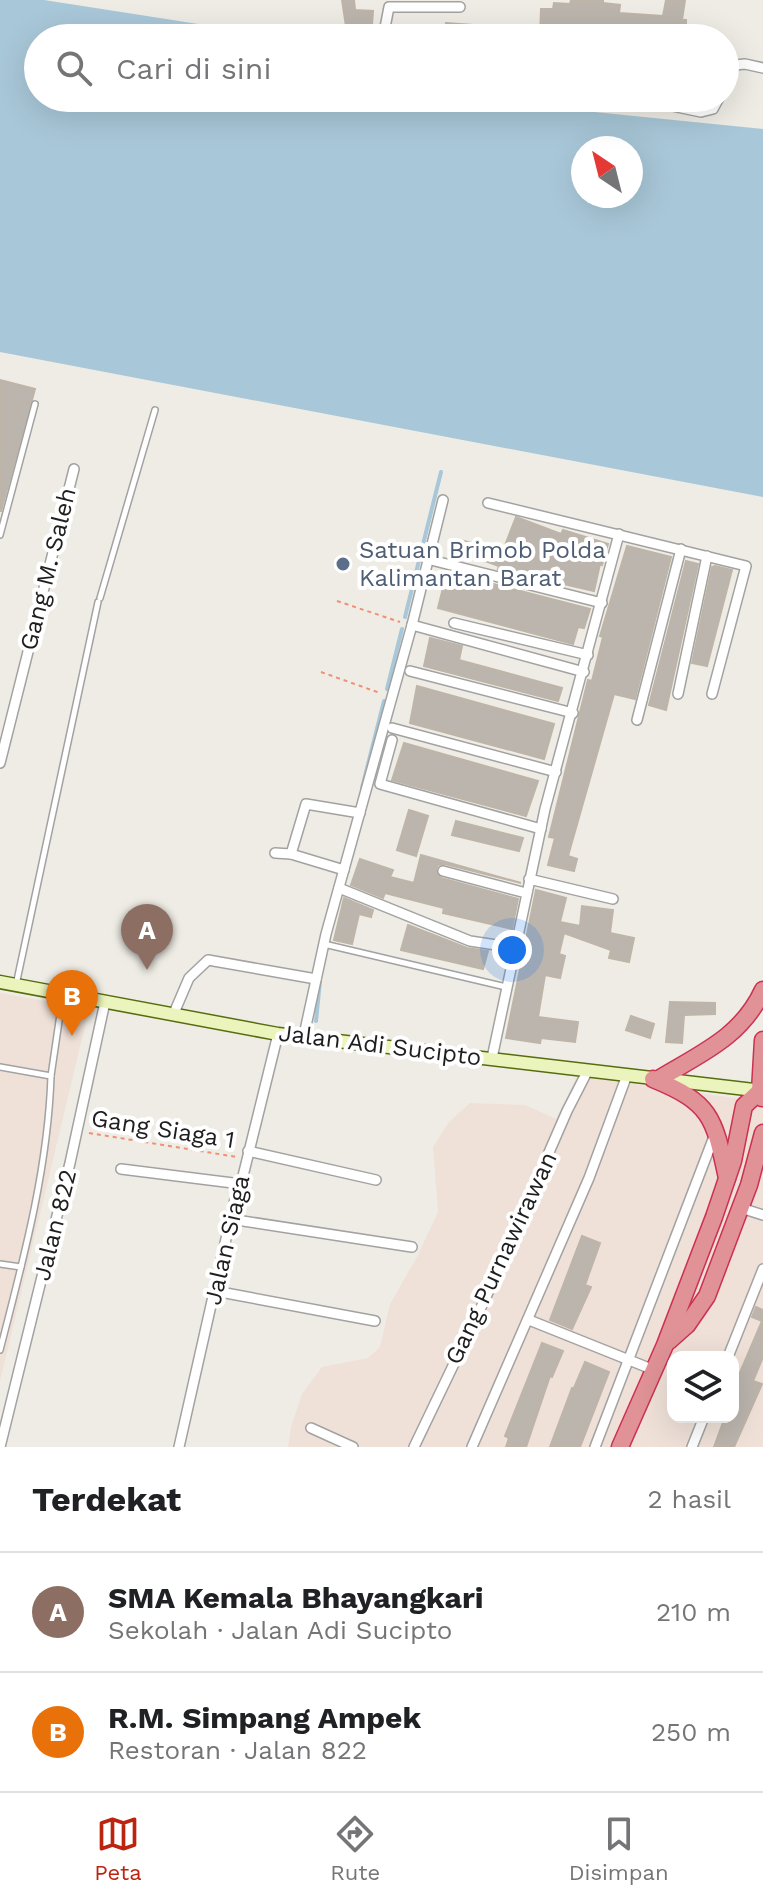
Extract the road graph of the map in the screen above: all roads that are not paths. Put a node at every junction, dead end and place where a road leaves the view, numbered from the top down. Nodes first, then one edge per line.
1 (396, 4) edge
2 (441, 4) edge
3 (460, 7) dead end
4 (384, 24) edge
5 (739, 65) edge
6 (763, 68) edge
7 (35, 404) dead end
8 (155, 410) dead end
9 (74, 469) dead end
10 (443, 500) dead end
11 (488, 503) dead end
12 (619, 534) junction
13 (0, 535) edge
14 (681, 549) junction
15 (707, 556) junction
16 (427, 559) junction
17 (602, 603) junction
18 (454, 623) dead end
19 (412, 625) junction
20 (588, 655) junction
21 (410, 671) dead end
22 (584, 672) junction
23 (678, 694) dead end
24 (712, 694) dead end
25 (573, 713) junction
26 (637, 720) dead end
27 (392, 728) dead end
28 (392, 740) dead end
29 (0, 763) edge
30 (556, 772) junction
31 (360, 813) junction
32 (541, 829) junction
33 (275, 853) dead end
34 (291, 854) junction
35 (344, 870) junction
36 (443, 871) dead end
37 (529, 879) junction
38 (339, 888) junction
39 (526, 893) junction
40 (613, 899) dead end
41 (323, 944) junction
42 (503, 946) dead end
43 (316, 979) junction
44 (0, 982) edge
45 (16, 986) junction
46 (506, 987) junction
47 (763, 990) edge
48 (63, 993) junction
49 (105, 1002) junction
50 (174, 1013) junction
51 (278, 1034) junction
52 (304, 1035) junction
53 (763, 1040) edge
54 (492, 1058) junction
55 (0, 1067) edge
56 (588, 1070) junction
57 (627, 1075) junction
58 (51, 1076) junction
59 (655, 1080) junction
60 (762, 1094) edge
61 (717, 1131) junction
62 (763, 1133) edge
63 (247, 1154) junction
64 (763, 1162) edge
65 (121, 1169) dead end
66 (727, 1179) junction
67 (376, 1180) dead end
68 (241, 1184) junction
69 (749, 1185) junction
70 (741, 1208) junction
71 (763, 1215) edge
72 (230, 1219) junction
73 (412, 1247) dead end
74 (0, 1264) edge
75 (21, 1267) junction
76 (763, 1269) edge
77 (215, 1291) junction
78 (529, 1320) junction
79 (375, 1321) dead end
80 (665, 1345) junction
81 (0, 1350) edge
82 (730, 1351) edge
83 (629, 1360) junction
84 (654, 1370) junction
85 (702, 1423) edge
86 (311, 1428) dead end
87 (0, 1446) edge
88 (12, 1447) edge
89 (179, 1447) edge
90 (353, 1447) edge
91 (414, 1447) edge
92 (472, 1447) edge
93 (595, 1447) edge
94 (620, 1447) edge
95 (692, 1447) edge

1 - 2 street
1 - 4 street
2 - 3 street
5 - 6 street
7 - 13 lane
8 - 45 lane
9 - 29 street, Gang M. Saleh
10 - 16 street
11 - 12 street
12 - 14 street
12 - 17 street
14 - 15 street
14 - 26 street
15 - 23 street
15 - 24 street
16 - 17 street
16 - 19 street
17 - 20 street
18 - 20 street
19 - 22 street
19 - 31 street
20 - 22 street
21 - 25 street
22 - 25 street
25 - 30 street
27 - 30 street
28 - 32 street
30 - 32 street
31 - 34 street
31 - 35 street
32 - 37 street
33 - 34 street
34 - 35 street
35 - 38 street
36 - 39 street
37 - 39 street
37 - 40 street
38 - 41 street
38 - 42 street
39 - 46 street
41 - 43 street
41 - 46 lane
43 - 50 street
43 - 52 street
44 - 45 main road, Jalan Adi Sucipto
45 - 48 main road, Jalan Adi Sucipto
46 - 54 street
47 - 59 highway
48 - 49 main road, Jalan Adi Sucipto
48 - 58 lane
49 - 50 main road, Jalan Adi Sucipto
49 - 87 street, Jalan 822
50 - 51 main road, Jalan Adi Sucipto
51 - 52 main road, Jalan Adi Sucipto
51 - 63 street, Jalan Siaga
52 - 54 main road, Jalan Adi Sucipto
53 - 60 highway
54 - 56 main road, Jalan Adi Sucipto
55 - 58 lane
56 - 57 main road, Jalan Adi Sucipto
56 - 91 street, Gang Purnawirawan
57 - 59 main road, Jalan Adi Sucipto
57 - 78 street
58 - 75 lane
59 - 60 main road, Jalan Adi Sucipto
59 - 61 highway
60 - 66 highway
61 - 66 highway
61 - 83 street
62 - 69 highway
63 - 67 street
63 - 68 street, Jalan Siaga
64 - 69 highway
65 - 68 street
66 - 80 highway
68 - 72 street, Jalan Siaga
69 - 70 highway
70 - 71 street
70 - 80 highway
72 - 73 street
72 - 77 street, Jalan Siaga
74 - 75 lane
75 - 81 lane
76 - 82 street
77 - 79 street
77 - 89 street, Jalan Siaga
78 - 83 street
78 - 92 street
80 - 84 highway
83 - 84 street
83 - 93 street
84 - 94 highway
85 - 95 street
86 - 90 street
87 - 88 street

